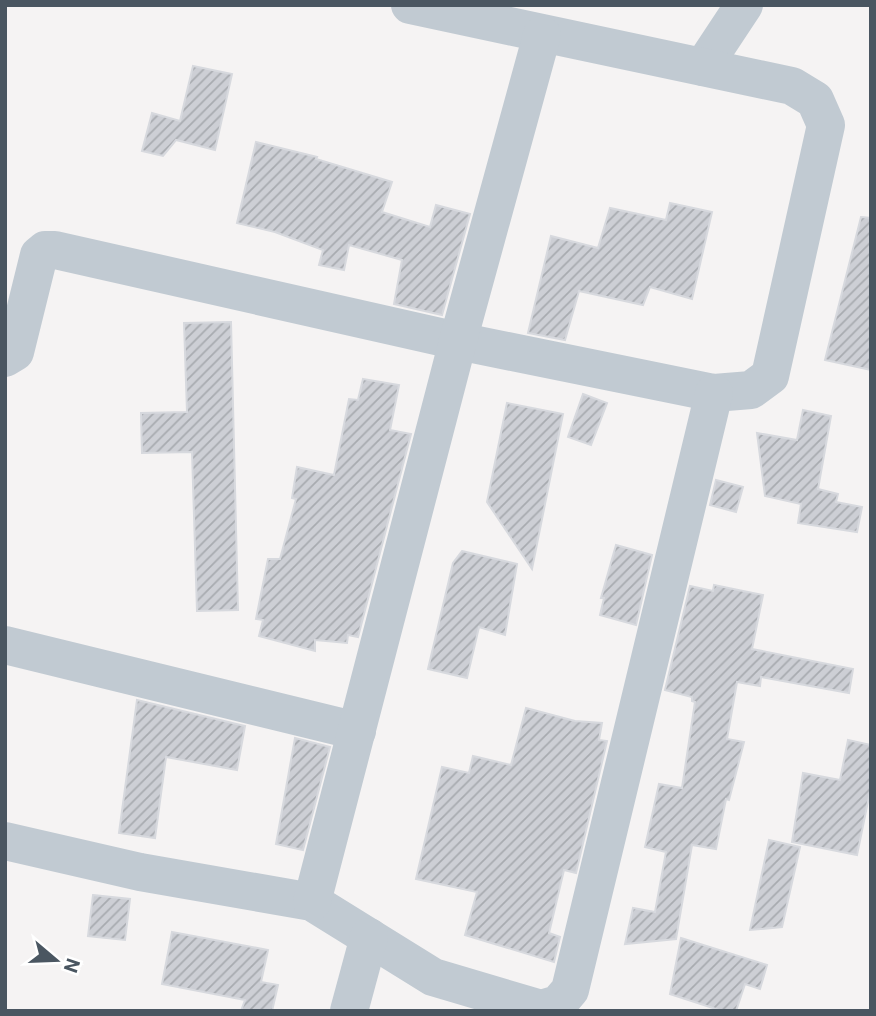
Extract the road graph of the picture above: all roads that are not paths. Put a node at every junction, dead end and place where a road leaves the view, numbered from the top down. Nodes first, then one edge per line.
1 (410, 5) edge
2 (744, 5) edge
3 (542, 35) junction
4 (703, 68) junction
5 (458, 341) junction
6 (5, 358) edge
7 (714, 393) junction
8 (5, 645) edge
9 (356, 731) junction
10 (5, 841) edge
11 (312, 902) junction
12 (369, 937) junction
13 (349, 1011) edge

1 - 3 street
2 - 4 street
3 - 4 street
3 - 5 street
4 - 7 street
5 - 6 street
5 - 7 street
5 - 9 street
7 - 12 street
8 - 9 street
9 - 11 street
10 - 11 street
11 - 12 street
12 - 13 street

